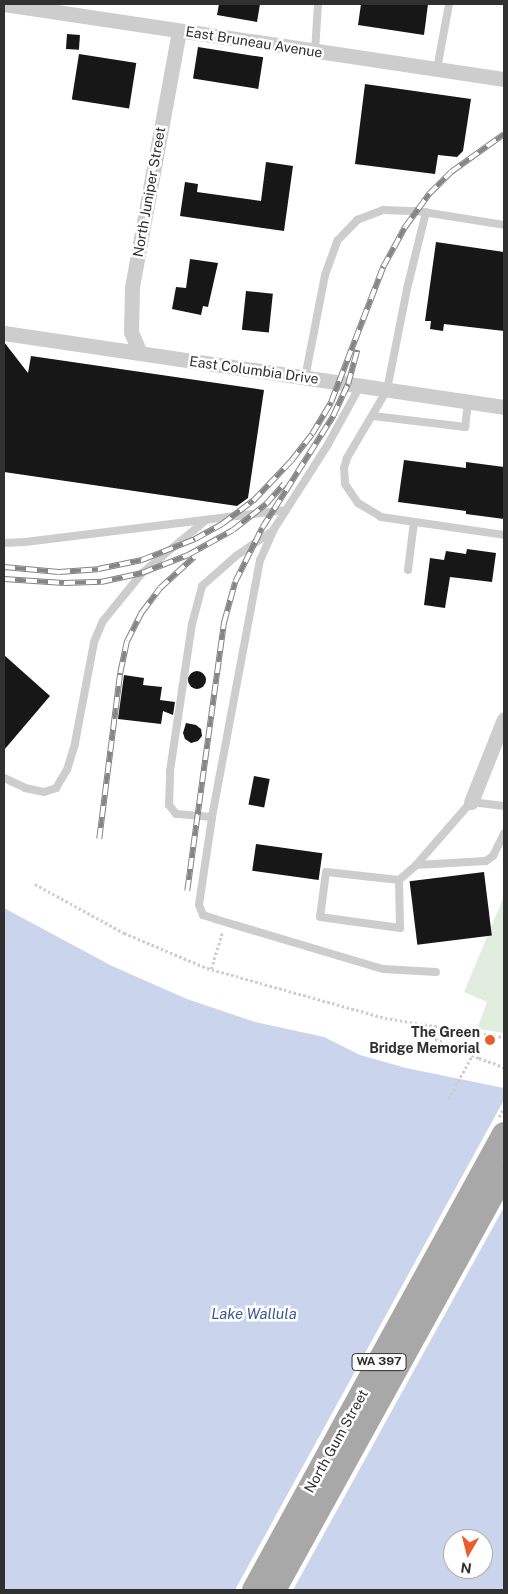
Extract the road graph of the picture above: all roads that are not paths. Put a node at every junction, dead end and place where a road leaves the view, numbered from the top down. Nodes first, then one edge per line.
1 (4, 4) edge
2 (318, 4) edge
3 (449, 4) edge
4 (179, 30) junction
5 (315, 51) junction
6 (437, 69) junction
7 (504, 79) edge
8 (426, 212) junction
9 (504, 226) edge
10 (4, 333) edge
11 (140, 353) junction
12 (305, 378) junction
13 (360, 386) junction
14 (387, 390) junction
15 (468, 402) junction
16 (504, 408) edge
17 (372, 416) junction
18 (286, 510) junction
19 (206, 520) junction
20 (414, 522) junction
21 (274, 530) junction
22 (504, 535) edge
23 (4, 543) edge
24 (408, 570) dead end
25 (504, 718) edge
26 (4, 778) edge
27 (471, 802) junction
28 (504, 806) edge
29 (212, 817) junction
30 (504, 833) edge
31 (416, 865) junction
32 (399, 880) junction
33 (436, 972) dead end
34 (504, 1134) edge
35 (504, 1173) edge
36 (254, 1590) edge
37 (274, 1590) edge

1 - 4 street, East Bruneau Avenue
2 - 5 lane
3 - 6 lane
4 - 5 street, East Bruneau Avenue
4 - 11 street, North Juniper Street
5 - 6 street, East Bruneau Avenue
6 - 7 street, East Bruneau Avenue
8 - 9 lane
8 - 12 lane
8 - 14 lane
10 - 11 street, East Columbia Drive
11 - 12 street, East Columbia Drive
12 - 13 street, East Columbia Drive
13 - 14 street, East Columbia Drive
13 - 18 lane
14 - 15 street, East Columbia Drive
14 - 17 lane
15 - 16 street, East Columbia Drive
15 - 17 lane
17 - 20 lane
18 - 19 lane
18 - 21 lane
19 - 23 lane
19 - 26 lane
20 - 22 lane
20 - 24 lane
21 - 29 lane
21 - 29 lane
25 - 27 street
27 - 28 lane
27 - 31 lane
29 - 33 lane
30 - 31 lane
31 - 32 lane
32 - 32 lane
34 - 36 main road, North Gum Street / WA 397
35 - 37 main road, North Gum Street / WA 397

